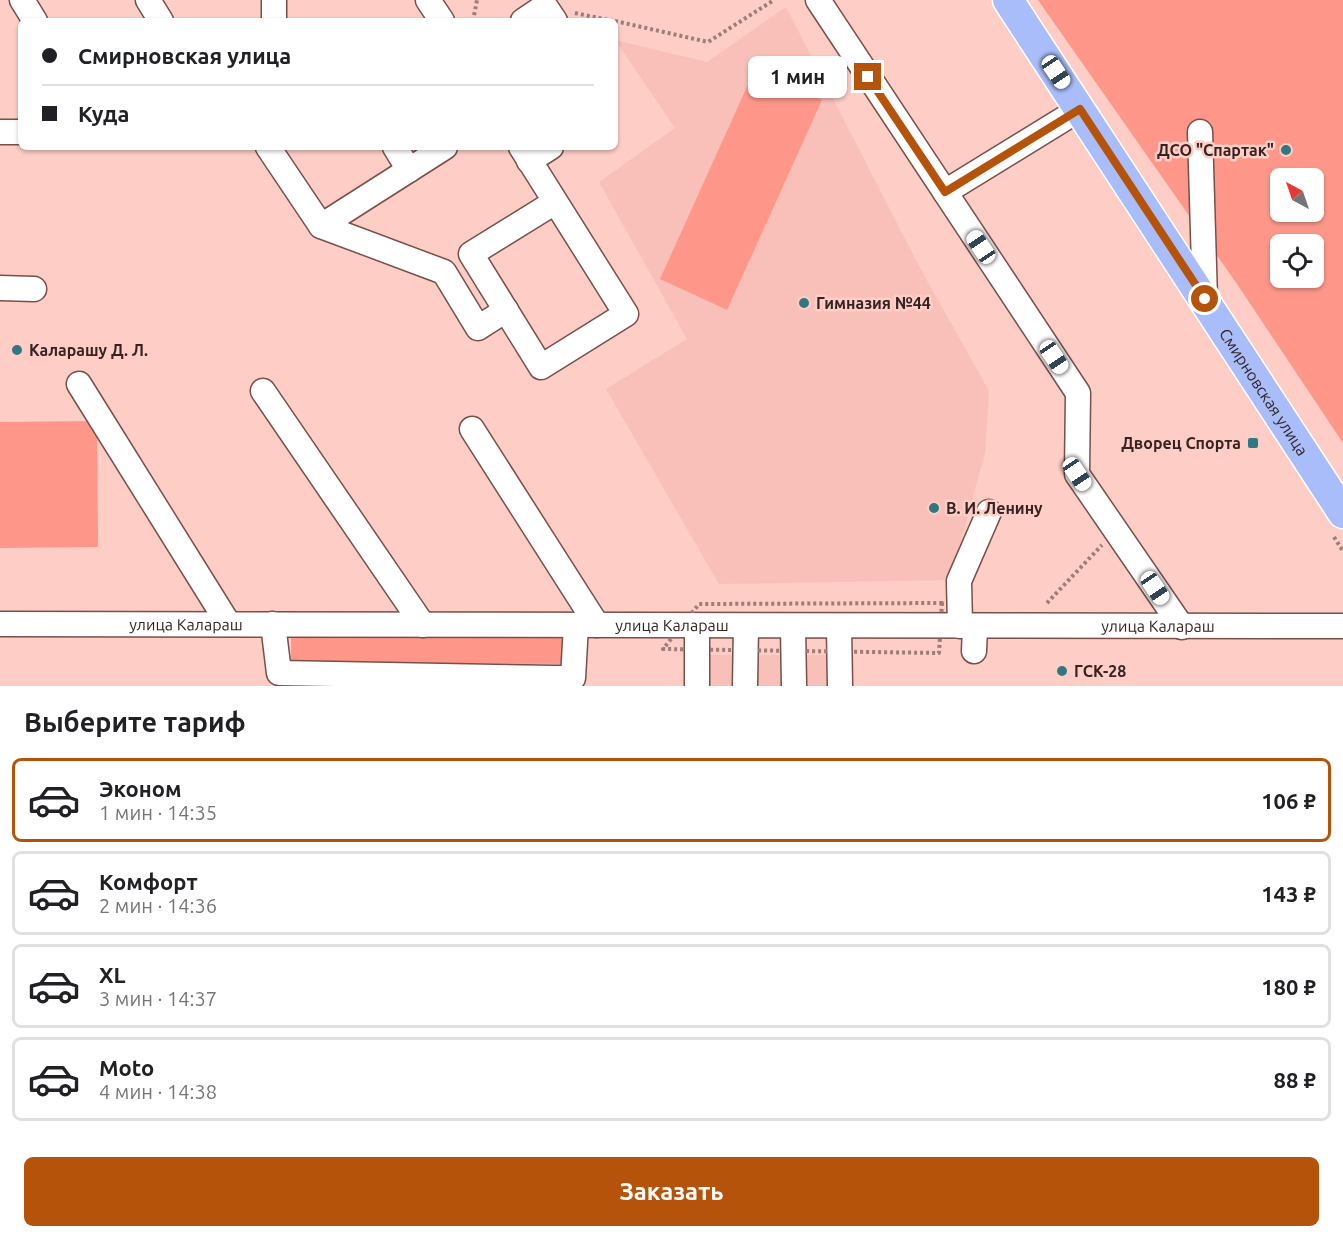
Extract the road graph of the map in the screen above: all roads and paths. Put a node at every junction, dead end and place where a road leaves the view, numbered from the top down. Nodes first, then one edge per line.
1 (22, 0) edge
2 (148, 0) edge
3 (274, 0) edge
4 (428, 0) edge
5 (477, 0) edge
6 (774, 0) edge
7 (818, 0) edge
8 (1008, 0) edge
9 (550, 14) edge
10 (33, 18) edge
11 (159, 18) edge
12 (274, 18) edge
13 (440, 18) edge
14 (474, 18) edge
15 (535, 18) edge
16 (587, 18) edge
17 (618, 22) edge
18 (1080, 109) junction
19 (0, 132) edge
20 (18, 132) edge
21 (1200, 132) dead end
22 (270, 150) edge
23 (397, 150) edge
24 (440, 150) edge
25 (540, 150) edge
26 (525, 154) edge
27 (409, 170) junction
28 (945, 192) junction
29 (555, 202) junction
30 (321, 226) junction
31 (0, 288) edge
32 (34, 289) dead end
33 (1205, 299) junction
34 (506, 310) junction
35 (80, 384) dead end
36 (263, 391) dead end
37 (472, 429) dead end
38 (989, 512) dead end
39 (1343, 513) edge
40 (1116, 530) junction
41 (1046, 603) dead end
42 (228, 623) junction
43 (0, 624) edge
44 (273, 624) junction
45 (423, 625) junction
46 (587, 625) junction
47 (697, 626) junction
48 (746, 626) junction
49 (793, 626) junction
50 (839, 626) junction
51 (1343, 626) edge
52 (968, 627) junction
53 (1182, 627) junction
54 (974, 651) dead end
55 (697, 686) edge
56 (745, 686) edge
57 (794, 686) edge
58 (840, 686) edge

1 - 10 street
2 - 11 street
3 - 12 street
4 - 13 street
5 - 14 path
6 - 17 path
7 - 28 street
8 - 18 main road, Смирновская улица
9 - 15 street
9 - 16 path
18 - 28 street
18 - 33 main road, Смирновская улица
19 - 20 street
21 - 33 street
22 - 30 street
23 - 27 street
24 - 27 street
25 - 26 street
26 - 29 street
27 - 30 street
28 - 40 street
29 - 34 street
29 - 34 street
30 - 34 street
31 - 32 street
33 - 39 main road, Смирновская улица
35 - 42 street
36 - 45 street
37 - 46 street
38 - 52 street
40 - 41 path
40 - 53 street
42 - 43 street, улица Калараш
42 - 44 street, улица Калараш
44 - 45 street, улица Калараш
44 - 46 street
45 - 46 street, улица Калараш
46 - 47 street, улица Калараш
47 - 48 street, улица Калараш
47 - 55 street
48 - 49 street, улица Калараш
48 - 56 street
49 - 50 street, улица Калараш
49 - 57 street
50 - 52 street, улица Калараш
50 - 58 street
51 - 53 street, улица Калараш
52 - 53 street, улица Калараш
52 - 54 street

